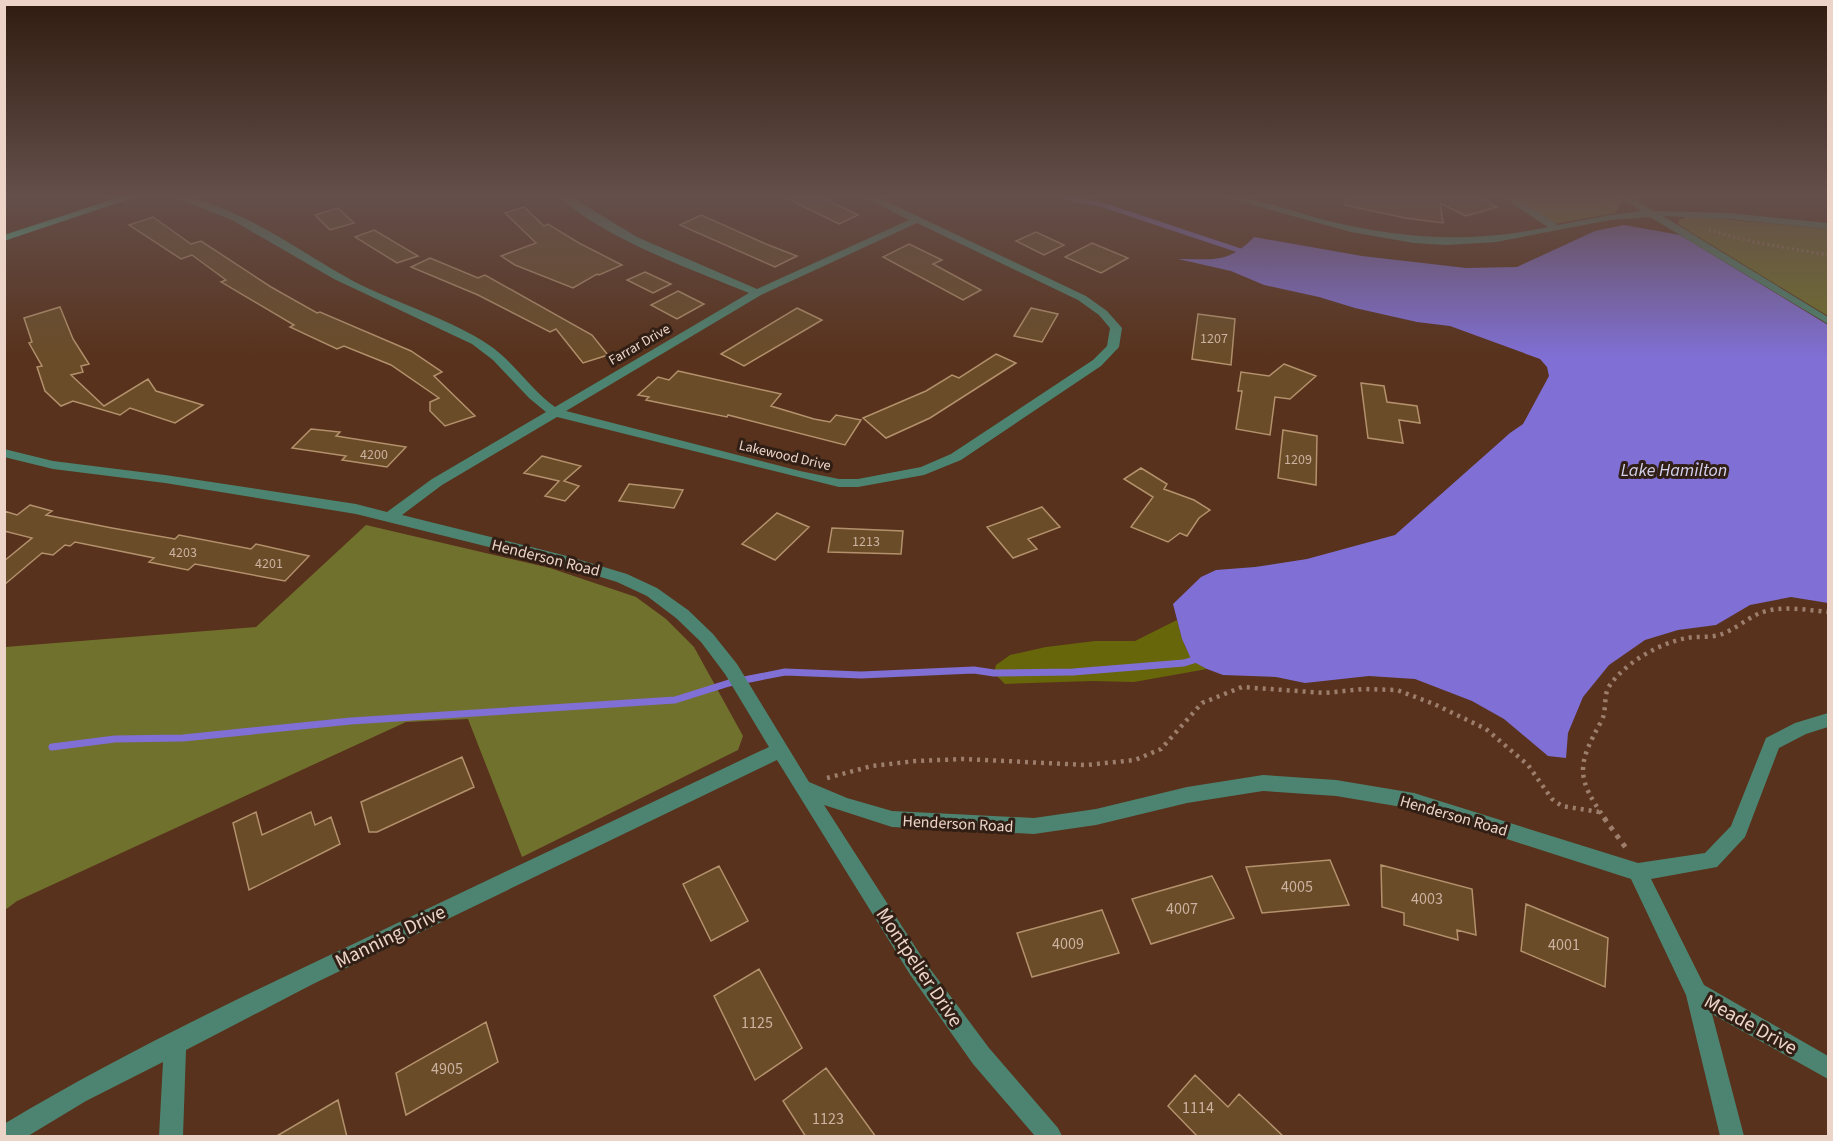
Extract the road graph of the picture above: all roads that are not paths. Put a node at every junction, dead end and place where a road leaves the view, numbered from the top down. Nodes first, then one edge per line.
1 (292, 250) edge
2 (656, 250) edge
3 (850, 250) edge
4 (980, 250) edge
5 (1712, 250) edge
6 (757, 293) junction
7 (1828, 321) edge
8 (554, 412) junction
9 (4, 453) edge
10 (390, 517) junction
11 (1828, 720) edge
12 (780, 750) junction
13 (803, 788) junction
14 (1638, 872) junction
15 (1696, 993) junction
16 (175, 1043) junction
17 (1828, 1068) edge
18 (7, 1137) edge
19 (171, 1137) edge
20 (1050, 1137) edge
21 (1732, 1137) edge

1 - 8 street, Lakewood Drive
2 - 6 street
3 - 6 street, Farrar Drive
4 - 8 street, Lakewood Drive
5 - 7 street
6 - 8 street, Farrar Drive
8 - 10 street, Farrar Drive
9 - 10 street, Henderson Road
10 - 12 street, Henderson Road
11 - 14 street, Henderson Road
12 - 13 street, Henderson Road
12 - 16 street, Manning Drive
13 - 14 street, Henderson Road
13 - 20 street, Montpelier Drive
14 - 15 street, Meade Drive
15 - 17 street, Meade Drive
15 - 21 street
16 - 18 street, Manning Drive
16 - 19 street

